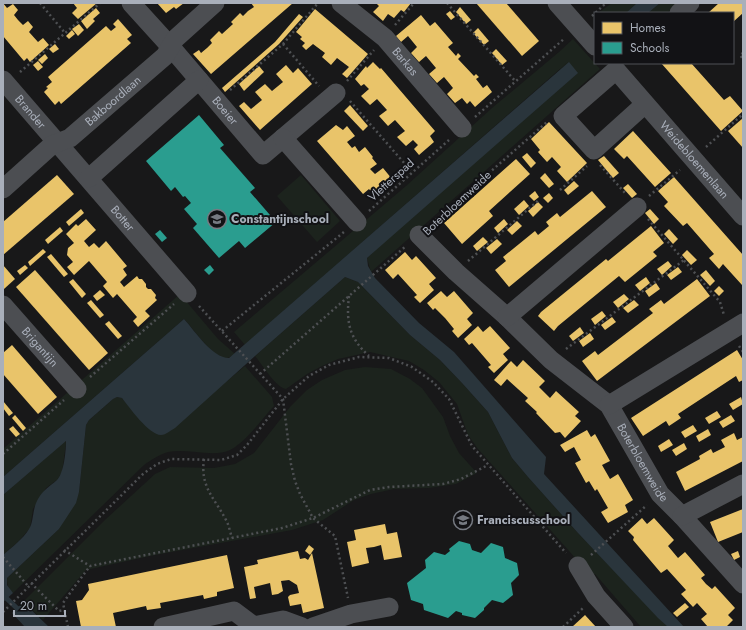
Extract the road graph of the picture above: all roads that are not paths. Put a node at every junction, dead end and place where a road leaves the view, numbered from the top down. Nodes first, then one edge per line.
1 (131, 3) edge
2 (215, 3) edge
3 (340, 3) edge
4 (557, 3) edge
5 (690, 3) edge
6 (680, 12) edge
7 (594, 45) edge
8 (170, 46) junction
9 (617, 65) edge
10 (199, 80) junction
11 (5, 82) edge
12 (338, 97) road end
13 (645, 104) junction
14 (462, 128) road end
15 (283, 138) junction
16 (58, 142) junction
17 (89, 178) junction
18 (3, 189) edge
19 (637, 207) road end
20 (743, 216) edge
21 (357, 222) road end
22 (419, 235) road end
23 (187, 293) road end
24 (3, 305) edge
25 (507, 317) junction
26 (736, 327) edge
27 (77, 389) road end
28 (609, 405) junction
29 (743, 484) edge
30 (682, 516) junction
31 (585, 560) road end
32 (743, 584) edge
33 (389, 607) dead end
34 (163, 627) edge
35 (302, 627) edge
36 (313, 627) edge
37 (624, 627) edge

1 - 8 street, Boeier
2 - 8 street, Bakboordlaan
3 - 14 street, Barkas
4 - 7 street
5 - 6 street
8 - 10 street, Boeier
8 - 16 street, Bakboordlaan
9 - 13 street, Weidebloemenlaan
9 - 13 street, Weidebloemenlaan
10 - 15 street, Boeier
10 - 17 street
11 - 16 street, Brander
12 - 15 street, Boeier
13 - 20 street, Weidebloemenlaan
15 - 21 street
16 - 17 street, Botter
16 - 18 street, Bakboordlaan
17 - 23 street, Botter
19 - 25 street
22 - 25 street, Boterbloemweide
24 - 27 street, Brigantijn
25 - 28 street, Boterbloemweide
26 - 28 street
28 - 30 street, Boterbloemweide
29 - 30 street
30 - 32 street, Boterbloemweide
31 - 37 street
33 - 36 street
34 - 35 street

